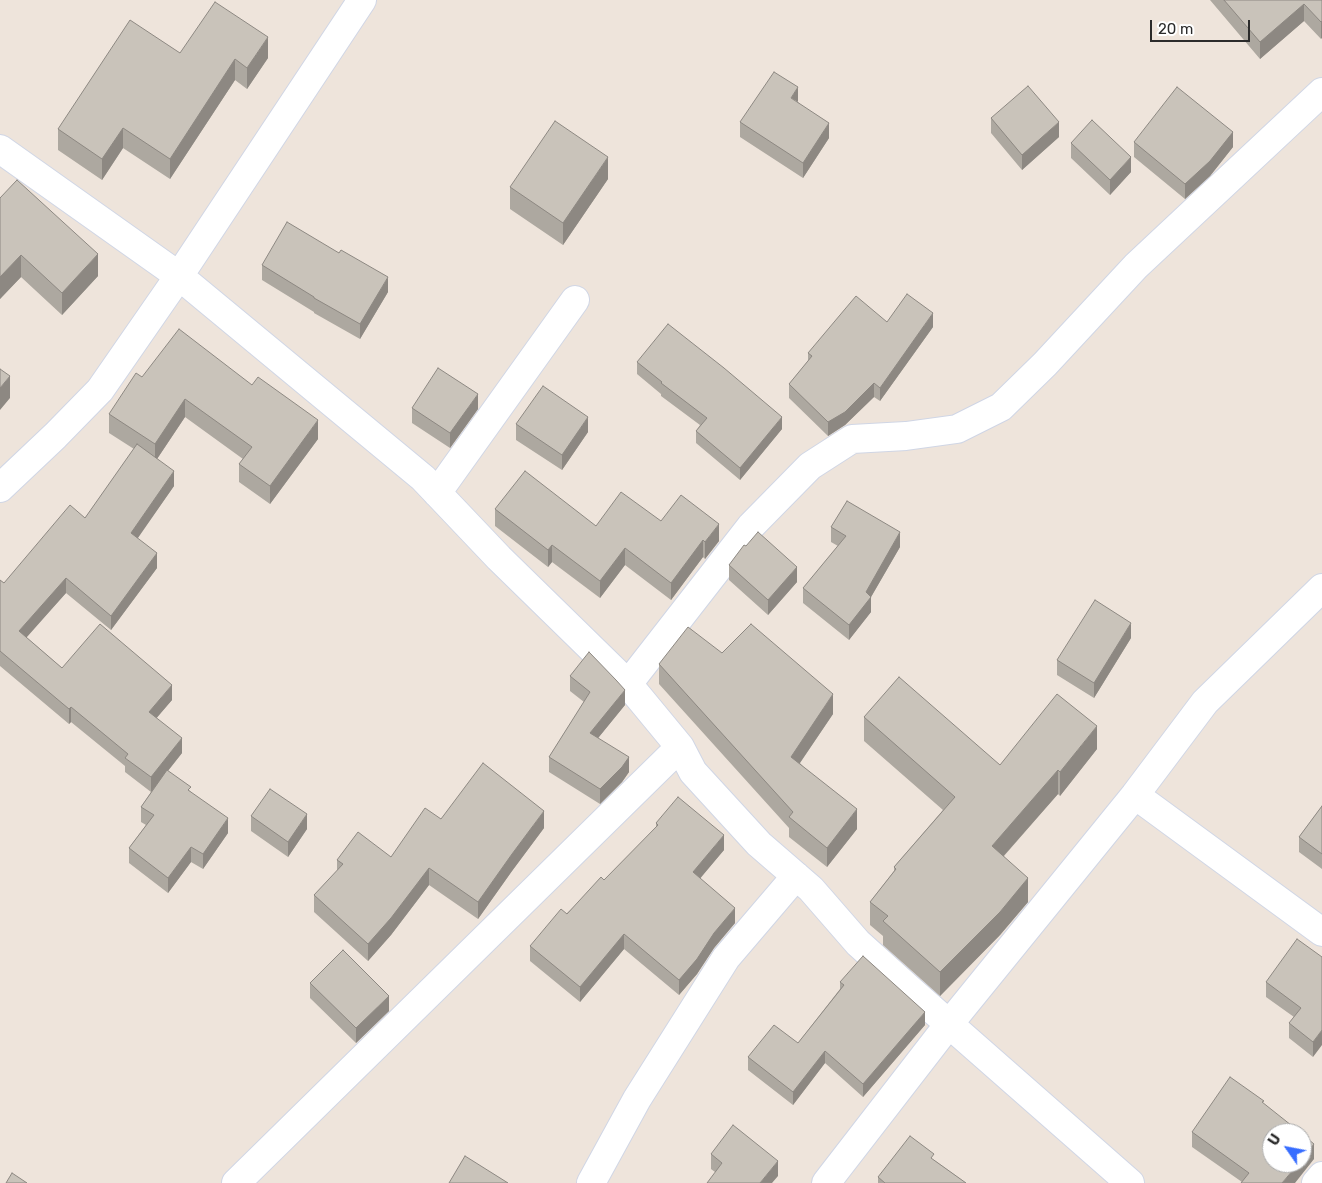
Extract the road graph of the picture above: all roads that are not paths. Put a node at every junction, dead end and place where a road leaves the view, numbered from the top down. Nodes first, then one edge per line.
1 (362, 0) edge
2 (1322, 92) edge
3 (0, 149) edge
4 (179, 276) junction
5 (575, 300) dead end
6 (0, 488) edge
7 (437, 493) junction
8 (1322, 588) edge
9 (628, 684) junction
10 (680, 747) junction
11 (1135, 795) junction
12 (796, 876) junction
13 (1322, 932) edge
14 (949, 1024) junction
15 (1322, 1176) edge
16 (236, 1183) edge
17 (592, 1183) edge
18 (826, 1183) edge
19 (1130, 1183) edge
20 (1316, 1183) edge

1 - 4 street
2 - 9 street
3 - 4 street
4 - 6 street
4 - 7 street
5 - 7 street
7 - 9 street
8 - 11 street
9 - 10 street
10 - 12 street
10 - 16 street
11 - 13 street
11 - 14 street
12 - 14 street
12 - 17 street
14 - 18 street
14 - 19 street
15 - 20 street

